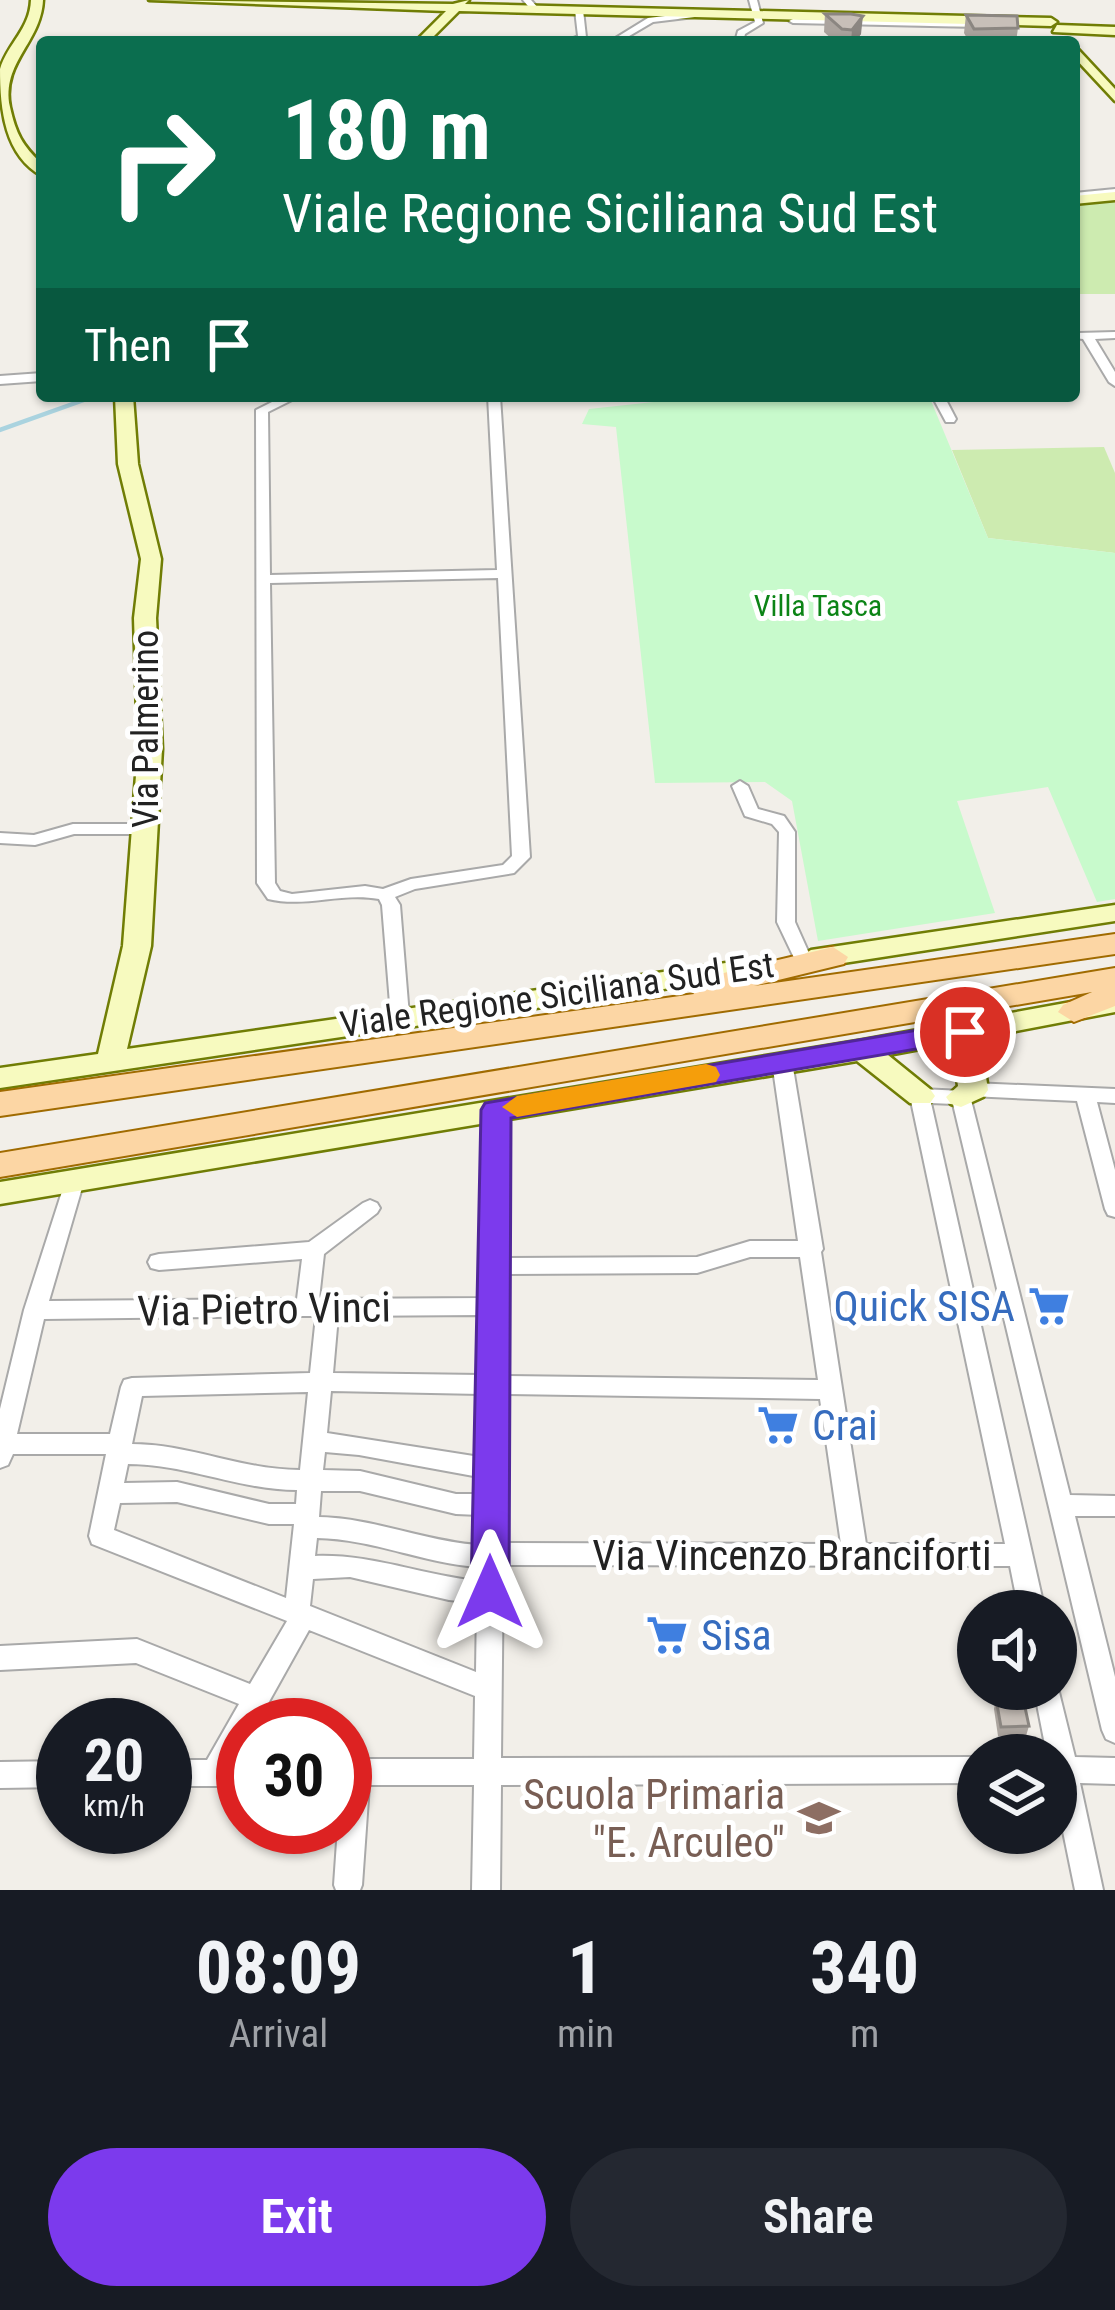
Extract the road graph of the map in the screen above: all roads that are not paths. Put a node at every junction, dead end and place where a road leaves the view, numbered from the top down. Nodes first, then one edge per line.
1 (37, 0) edge
2 (155, 0) edge
3 (753, 0) edge
4 (339, 2) edge
5 (460, 3) edge
6 (531, 4) edge
7 (1035, 4) dead end
8 (712, 8) edge
9 (578, 10) junction
10 (759, 14) junction
11 (1054, 26) junction
12 (1115, 31) edge
13 (427, 36) edge
14 (581, 36) edge
15 (623, 36) edge
16 (740, 36) edge
17 (1063, 36) edge
18 (1080, 56) edge
19 (0, 89) edge
20 (1115, 96) edge
21 (36, 166) edge
22 (1115, 191) edge
23 (1080, 194) edge
24 (1115, 335) edge
25 (1080, 336) edge
26 (36, 377) edge
27 (0, 380) edge
28 (1115, 382) edge
29 (124, 402) edge
30 (280, 402) edge
31 (494, 402) edge
32 (941, 402) edge
33 (950, 419) dead end
34 (503, 574) junction
35 (266, 579) junction
36 (740, 786) dead end
37 (147, 829) junction
38 (0, 838) edge
39 (385, 895) junction
40 (1115, 913) edge
41 (1115, 944) edge
42 (818, 958) junction
43 (1115, 978) edge
44 (1115, 999) edge
45 (1074, 1012) joint
46 (400, 1016) junction
47 (514, 1031) junction
48 (965, 1032) junction
49 (863, 1050) junction
50 (110, 1062) junction
51 (782, 1062) junction
52 (0, 1078) edge
53 (967, 1093) junction
54 (1085, 1094) junction
55 (920, 1096) junction
56 (1115, 1096) edge
57 (0, 1105) edge
58 (496, 1110) junction
59 (0, 1165) edge
60 (74, 1180) junction
61 (1112, 1183) edge
62 (0, 1193) edge
63 (370, 1208) dead end
64 (1115, 1209) edge
65 (812, 1249) junction
66 (314, 1250) junction
67 (159, 1262) dead end
68 (494, 1266) junction
69 (493, 1306) junction
70 (317, 1308) junction
71 (35, 1310) junction
72 (320, 1382) junction
73 (492, 1386) junction
74 (830, 1390) junction
75 (315, 1442) junction
76 (119, 1449) junction
77 (2, 1450) edge
78 (491, 1468) junction
79 (310, 1481) junction
80 (110, 1493) junction
81 (490, 1505) junction
82 (1060, 1505) junction
83 (1115, 1506) edge
84 (307, 1521) junction
85 (855, 1555) junction
86 (1022, 1555) junction
87 (490, 1556) junction
88 (302, 1568) junction
89 (1028, 1590) edge
90 (490, 1592) junction
91 (300, 1614) junction
92 (0, 1658) edge
93 (488, 1689) junction
94 (254, 1698) edge
95 (257, 1698) edge
96 (1115, 1730) edge
97 (216, 1769) edge
98 (957, 1770) edge
99 (1077, 1770) edge
100 (488, 1771) junction
101 (1115, 1771) edge
102 (372, 1772) edge
103 (192, 1773) edge
104 (214, 1773) joint
105 (36, 1774) edge
106 (0, 1775) edge
107 (1077, 1840) edge
108 (349, 1854) edge
109 (348, 1885) dead end
110 (486, 1890) edge
111 (1089, 1890) edge

1 - 19 street
2 - 4 street
3 - 10 street
4 - 5 street
5 - 6 street
5 - 13 street
6 - 9 street
7 - 11 street
8 - 9 street
8 - 10 street
8 - 15 street
9 - 14 street
10 - 11 street
10 - 16 street
11 - 12 street
11 - 17 street
18 - 20 street
19 - 21 street
22 - 23 street
24 - 25 street
25 - 28 street
26 - 27 street
29 - 37 street, Via Palmerino
30 - 35 street
31 - 34 street
32 - 33 street
34 - 35 street
34 - 39 street
35 - 39 street
36 - 42 street
37 - 38 street
37 - 50 street, Via Palmerino
39 - 46 street
40 - 42 street, Viale Regione Siciliana Sud Est
41 - 47 main road, Viale Regione Siciliana Sud Est
42 - 46 street, Viale Regione Siciliana Sud Est
42 - 47 main road
43 - 59 main road, Viale Regione Siciliana Sud Est
44 - 45 main road
45 - 48 street
46 - 50 street, Viale Regione Siciliana Sud Est
47 - 57 main road, Viale Regione Siciliana Sud Est
48 - 49 street
48 - 53 street
49 - 51 street
49 - 55 street
50 - 52 street, Viale Regione Siciliana Sud Est
51 - 58 street
51 - 65 street
53 - 54 street
53 - 55 street
53 - 82 street
54 - 56 street
54 - 61 street
55 - 86 street
58 - 60 street
58 - 68 street
60 - 62 street
60 - 71 street
61 - 64 street
63 - 66 street
65 - 68 street
65 - 74 street
66 - 67 street
66 - 70 street
68 - 69 street
69 - 70 street, Via Pietro Vinci
69 - 73 street
70 - 71 street, Via Pietro Vinci
70 - 72 street
71 - 77 street
72 - 73 street
72 - 75 street
72 - 76 street
73 - 74 street
73 - 78 street
74 - 85 street
75 - 78 street
75 - 79 street
76 - 77 street
76 - 79 street
76 - 80 street
78 - 81 street
79 - 81 street
79 - 84 street
80 - 84 street, Via Vincenzo Branciforti
80 - 91 street
81 - 87 street
82 - 83 street
82 - 96 street
84 - 87 street, Via Vincenzo Branciforti
84 - 88 street
85 - 86 street, Via Vincenzo Branciforti
85 - 87 street, Via Vincenzo Branciforti
86 - 89 street
87 - 90 street
88 - 90 street
88 - 91 street
90 - 93 street
91 - 93 street
91 - 95 street
92 - 94 street
93 - 100 street
97 - 104 street
98 - 100 street
99 - 101 street
100 - 102 street
100 - 110 street
103 - 104 street
105 - 106 street
107 - 111 street
108 - 109 street

